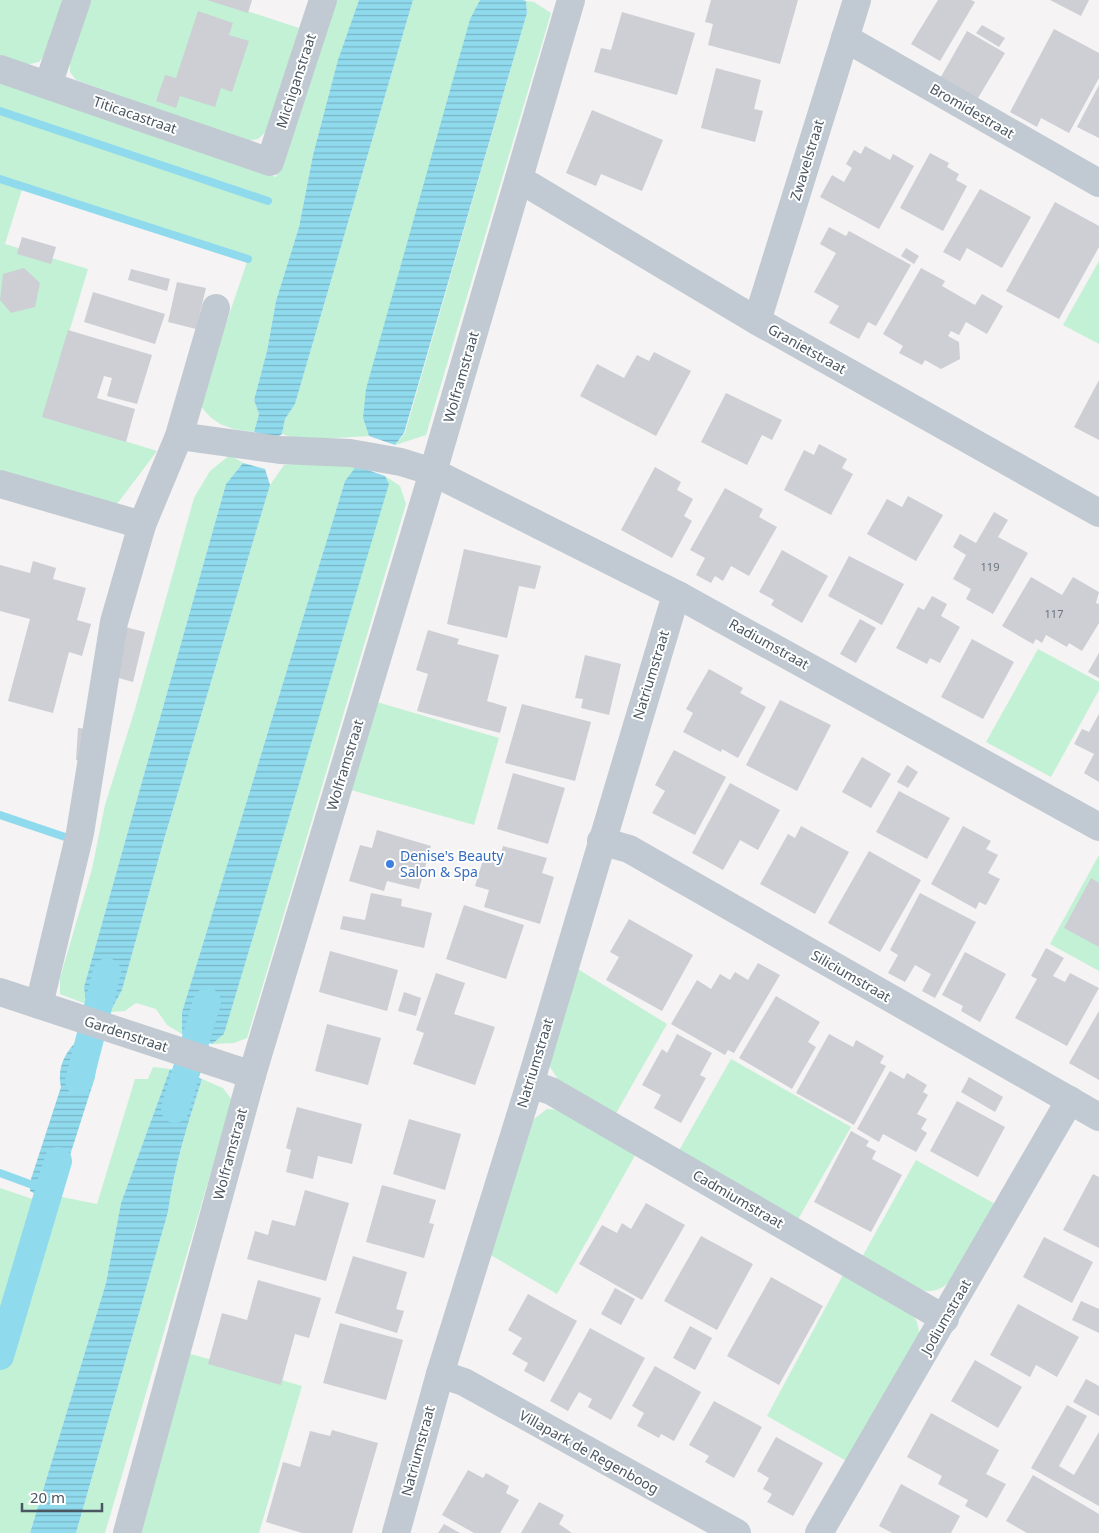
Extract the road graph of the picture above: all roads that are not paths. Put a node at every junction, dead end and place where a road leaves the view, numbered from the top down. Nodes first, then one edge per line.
1 (78, 0) edge
2 (323, 0) edge
3 (571, 0) edge
4 (857, 0) edge
5 (845, 38) junction
6 (0, 69) edge
7 (48, 85) junction
8 (270, 162) joint
9 (519, 179) junction
10 (1099, 183) edge
11 (216, 308) dead end
12 (756, 321) junction
13 (179, 436) junction
14 (433, 472) junction
15 (0, 484) edge
16 (1099, 513) edge
17 (142, 525) junction
18 (678, 595) junction
19 (1099, 827) edge
20 (601, 841) junction
21 (0, 992) edge
22 (51, 1009) junction
23 (252, 1075) junction
24 (530, 1084) junction
25 (1070, 1100) junction
26 (1099, 1117) edge
27 (945, 1319) junction
28 (440, 1374) junction
29 (127, 1533) edge
30 (396, 1533) edge
31 (737, 1533) edge
32 (819, 1533) edge

1 - 7 street
2 - 8 street, Michiganstraat
3 - 9 street, Wolframstraat
4 - 5 street, Zwavelstraat
5 - 10 street, Bromidestraat
5 - 12 street, Zwavelstraat
6 - 7 street, Titicacastraat
7 - 8 street, Titicacastraat
9 - 12 street, Granietstraat
9 - 14 street, Wolframstraat
11 - 13 street
12 - 16 street, Granietstraat
13 - 14 street, Radiumstraat
13 - 17 street
14 - 18 street, Radiumstraat
14 - 23 street, Wolframstraat
15 - 17 street
17 - 22 street
18 - 19 street, Radiumstraat
18 - 20 street, Natriumstraat
20 - 24 street, Natriumstraat
20 - 25 street, Siliciumstraat
21 - 22 street, Gardenstraat
22 - 23 street, Gardenstraat
23 - 29 street, Wolframstraat
24 - 27 street, Cadmiumstraat
24 - 28 street, Natriumstraat
25 - 26 street, Siliciumstraat
25 - 27 street, Jodiumstraat
27 - 32 street, Jodiumstraat
28 - 30 street, Natriumstraat
28 - 31 street, Villapark de Regenboog

